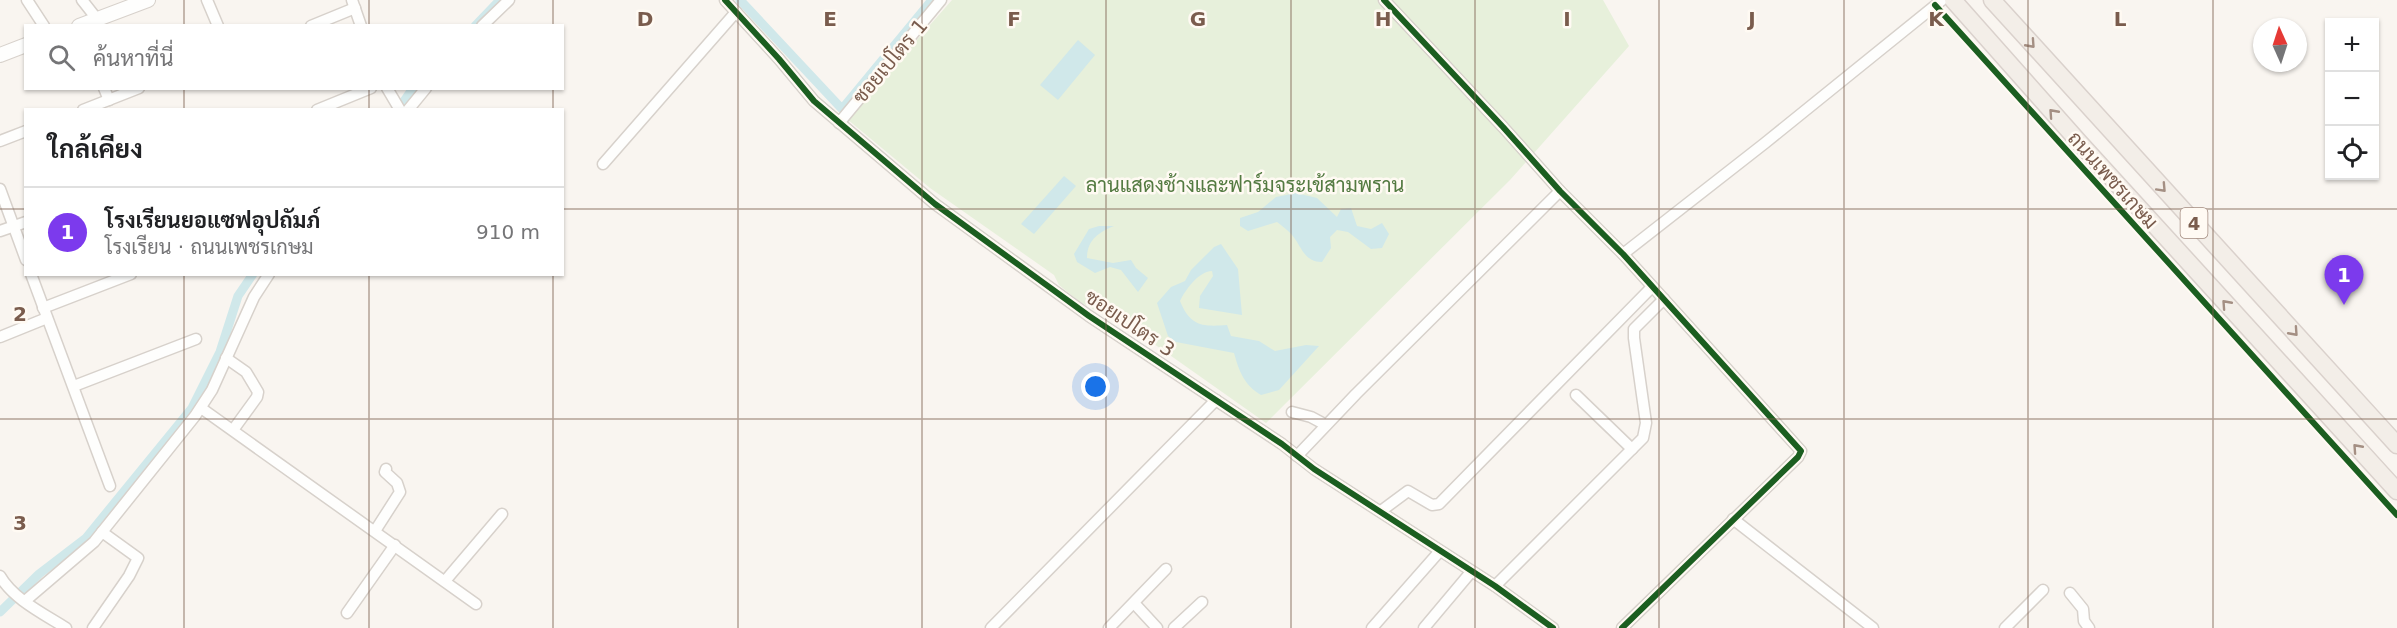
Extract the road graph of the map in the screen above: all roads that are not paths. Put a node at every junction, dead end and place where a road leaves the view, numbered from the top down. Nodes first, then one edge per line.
1 (27, 0) edge
2 (82, 0) edge
3 (207, 0) edge
4 (509, 0) edge
5 (725, 0) edge
6 (941, 0) edge
7 (1384, 0) edge
8 (1942, 0) edge
9 (1953, 0) edge
10 (1992, 0) edge
11 (142, 1) edge
12 (353, 4) edge
13 (736, 12) junction
14 (97, 19) junction
15 (43, 24) edge
16 (82, 24) edge
17 (217, 24) edge
18 (315, 24) edge
19 (360, 24) edge
20 (484, 24) edge
21 (24, 46) edge
22 (0, 55) edge
23 (105, 90) edge
24 (134, 90) edge
25 (366, 90) edge
26 (388, 90) edge
27 (423, 90) edge
28 (109, 100) junction
29 (400, 107) edge
30 (88, 108) edge
31 (322, 108) edge
32 (839, 123) junction
33 (24, 132) edge
34 (0, 141) edge
35 (603, 164) dead end
36 (0, 189) edge
37 (1560, 191) junction
38 (24, 223) edge
39 (14, 226) junction
40 (0, 231) edge
41 (24, 254) edge
42 (1623, 254) junction
43 (32, 276) edge
44 (127, 276) edge
45 (268, 276) edge
46 (1652, 287) junction
47 (1664, 299) junction
48 (45, 313) junction
49 (0, 337) edge
50 (196, 339) dead end
51 (226, 358) junction
52 (74, 386) junction
53 (1576, 395) dead end
54 (1216, 400) junction
55 (201, 408) junction
56 (1292, 412) dead end
57 (1326, 425) junction
58 (233, 430) junction
59 (2397, 445) edge
60 (1632, 449) junction
61 (1297, 456) junction
62 (386, 469) dead end
63 (110, 486) dead end
64 (2397, 491) edge
65 (1381, 511) junction
66 (502, 514) dead end
67 (1733, 519) junction
68 (375, 531) junction
69 (102, 532) junction
70 (395, 545) junction
71 (1439, 552) junction
72 (1166, 569) dead end
73 (1471, 572) junction
74 (3, 581) edge
75 (445, 581) junction
76 (1495, 586) junction
77 (2043, 590) dead end
78 (2070, 593) dead end
79 (23, 599) junction
80 (1202, 602) dead end
81 (1134, 603) junction
82 (476, 604) dead end
83 (346, 613) dead end
84 (66, 628) edge
85 (93, 628) edge
86 (991, 628) edge
87 (1109, 628) edge
88 (1157, 628) edge
89 (1174, 628) edge
90 (1372, 628) edge
91 (1424, 628) edge
92 (1553, 628) edge
93 (1622, 628) edge
94 (1873, 628) edge
95 (2005, 628) edge
96 (2089, 628) edge

1 - 15 street
2 - 14 street
3 - 17 street
4 - 20 street
5 - 13 street, ซอยเปโตร 3
6 - 32 street, ซอยเปโตร 1
7 - 37 street
8 - 42 street
64 -> 9 main road, ถนนเพชรเกษม / 4
10 -> 59 main road, ถนนเพชรเกษม / 4
11 - 14 street
12 - 18 street
12 - 19 street
13 - 32 street, ซอยเปโตร 3
13 - 35 street
14 - 16 street
21 - 22 street
23 - 28 street
24 - 28 street
25 - 31 street
26 - 29 street
27 - 29 street
28 - 30 street
32 - 54 street, ซอยเปโตร 3
33 - 34 street
36 - 39 street
37 - 42 street
37 - 57 street
38 - 39 street
39 - 40 street
39 - 41 street
42 - 46 street
43 - 48 street
44 - 48 street
45 - 51 street
46 - 47 street
46 - 65 street
47 - 60 street
47 - 67 street
48 - 49 street
48 - 52 street
50 - 52 street
51 - 55 street
51 - 58 street
52 - 63 street
53 - 60 street
54 - 61 street, ซอยเปโตร 3
54 - 86 street
55 - 58 street
55 - 69 street
56 - 57 street
57 - 61 street
58 - 68 street
60 - 76 street
61 - 65 street, ซอยเปโตร 3
62 - 68 street
65 - 71 street, ซอยเปโตร 3
66 - 75 street
67 - 93 street
67 - 94 street
68 - 70 street
69 - 79 street
69 - 85 street
70 - 75 street
70 - 83 street
71 - 73 street, ซอยเปโตร 3
71 - 90 street
72 - 81 street
73 - 76 street, ซอยเปโตร 3
73 - 91 street
74 - 79 street
75 - 82 street
76 - 92 street, ซอยเปโตร 3
77 - 95 street
78 - 96 street
79 - 84 street
80 - 89 street
81 - 87 street
81 - 88 street

